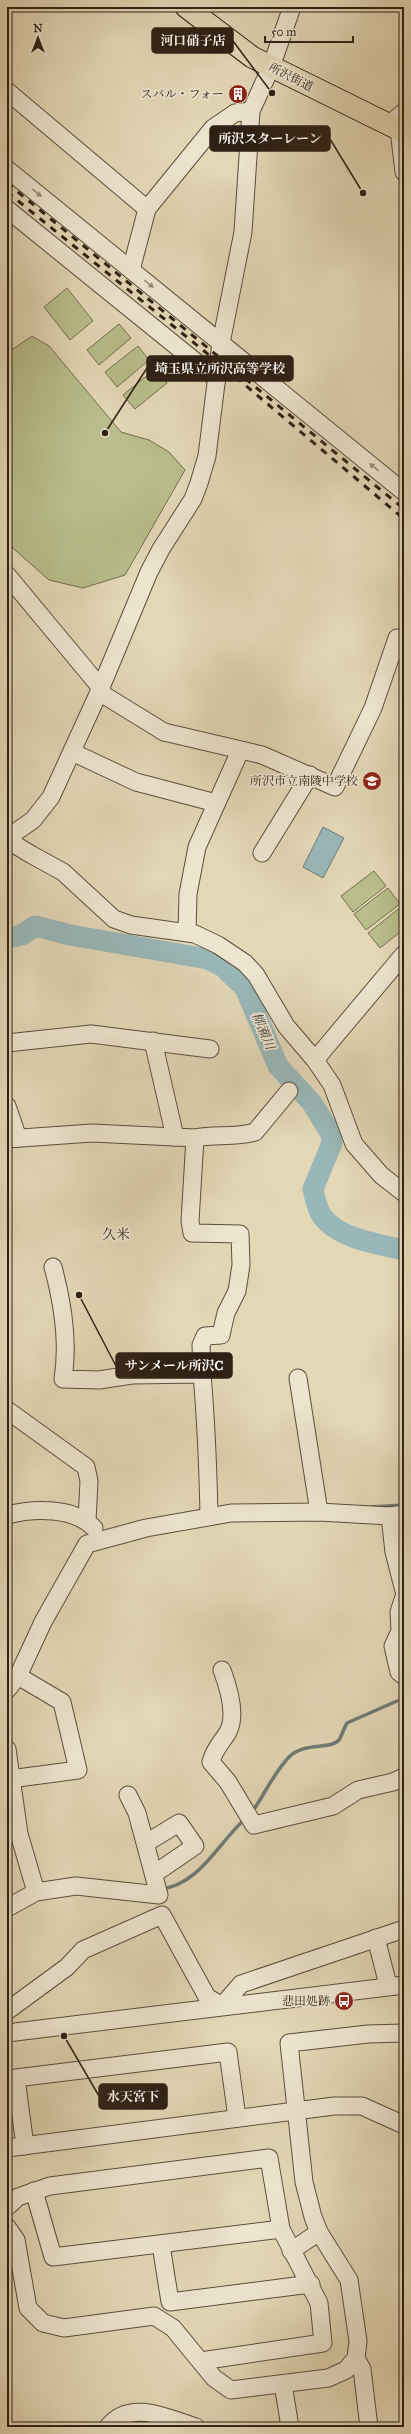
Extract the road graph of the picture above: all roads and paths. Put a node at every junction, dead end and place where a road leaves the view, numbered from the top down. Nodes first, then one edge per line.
1 (186, 7) edge
2 (292, 7) edge
3 (271, 68) junction
4 (7, 91) edge
5 (251, 111) junction
6 (399, 125) edge
7 (7, 169) edge
8 (404, 172) edge
9 (148, 208) junction
10 (7, 209) edge
11 (131, 270) junction
12 (221, 343) junction
13 (217, 379) junction
14 (404, 492) edge
15 (7, 575) edge
16 (404, 642) edge
17 (100, 690) junction
18 (240, 751) junction
19 (72, 752) junction
20 (310, 775) junction
21 (216, 803) junction
22 (8, 837) edge
23 (262, 853) dead end
24 (187, 932) junction
25 (404, 954) edge
26 (153, 1041) junction
27 (7, 1043) edge
28 (210, 1049) dead end
29 (315, 1060) junction
30 (289, 1091) dead end
31 (7, 1106) edge
32 (175, 1138) junction
33 (195, 1138) junction
34 (13, 1139) edge
35 (404, 1192) edge
36 (53, 1267) dead end
37 (202, 1374) junction
38 (298, 1378) dead end
39 (7, 1410) edge
40 (319, 1512) junction
41 (7, 1515) edge
42 (209, 1515) junction
43 (397, 1515) edge
44 (87, 1521) junction
45 (104, 1538) junction
46 (404, 1591) edge
47 (404, 1597) edge
48 (222, 1670) dead end
49 (18, 1676) junction
50 (404, 1676) edge
51 (7, 1690) edge
52 (7, 1749) edge
53 (404, 1777) edge
54 (10, 1779) junction
55 (128, 1795) dead end
56 (146, 1843) junction
57 (154, 1874) junction
58 (36, 1892) junction
59 (7, 1908) edge
60 (404, 1929) edge
61 (376, 1938) junction
62 (396, 1985) edge
63 (222, 2006) junction
64 (7, 2011) edge
65 (8, 2030) edge
66 (404, 2033) edge
67 (297, 2110) junction
68 (236, 2118) junction
69 (404, 2125) edge
70 (25, 2146) junction
71 (7, 2148) edge
72 (34, 2191) junction
73 (7, 2207) edge
74 (7, 2227) edge
75 (281, 2229) junction
76 (320, 2232) junction
77 (161, 2245) junction
78 (291, 2251) junction
79 (311, 2284) junction
80 (356, 2358) junction
81 (200, 2361) junction
82 (284, 2384) junction
83 (108, 2427) edge
84 (196, 2427) edge
85 (290, 2427) edge
86 (369, 2427) edge

1 - 3 main road, 所沢街道
2 - 3 street
3 - 5 street
3 - 6 main road, 所沢街道
4 - 9 street
5 - 9 street
5 - 12 street
6 - 8 street
7 -> 11 street
9 - 11 street
10 - 13 street
11 -> 12 street
12 - 13 street
14 -> 12 street
13 - 17 street
15 - 17 street
16 - 20 street
17 - 18 street
17 - 19 street
18 - 20 street
18 - 21 street
19 - 21 street
19 - 22 street
20 - 23 street
21 - 24 street
22 - 24 street
24 - 29 street
25 - 29 street
26 - 27 street
26 - 28 street
26 - 32 street
29 - 35 street
30 - 33 street
31 - 34 street
32 - 33 street
32 - 34 street
33 - 37 street
36 - 37 street
37 - 42 street
38 - 40 street
39 - 44 street
40 - 42 street
40 - 43 street
41 - 44 street
42 - 45 street
43 - 46 street
44 - 45 street
45 - 49 street
47 - 50 street
48 - 53 street
49 - 51 street
49 - 54 street
52 - 54 street
54 - 58 street
55 - 56 street
56 - 57 street
56 - 57 street
57 - 58 street
58 - 59 street
60 - 61 street
61 - 62 street
61 - 63 street
62 - 63 street
63 - 64 street
63 - 65 street
66 - 67 street
67 - 68 street
67 - 69 street
67 - 76 street
68 - 70 street
68 - 70 street
70 - 71 street
72 - 73 street
72 - 75 street
72 - 77 street
74 - 81 street
75 - 77 street
75 - 78 street
76 - 78 street
76 - 80 street
77 - 79 street
78 - 79 street
79 - 81 street
80 - 82 street
80 - 86 street
81 - 82 street
82 - 85 street
83 - 84 street

